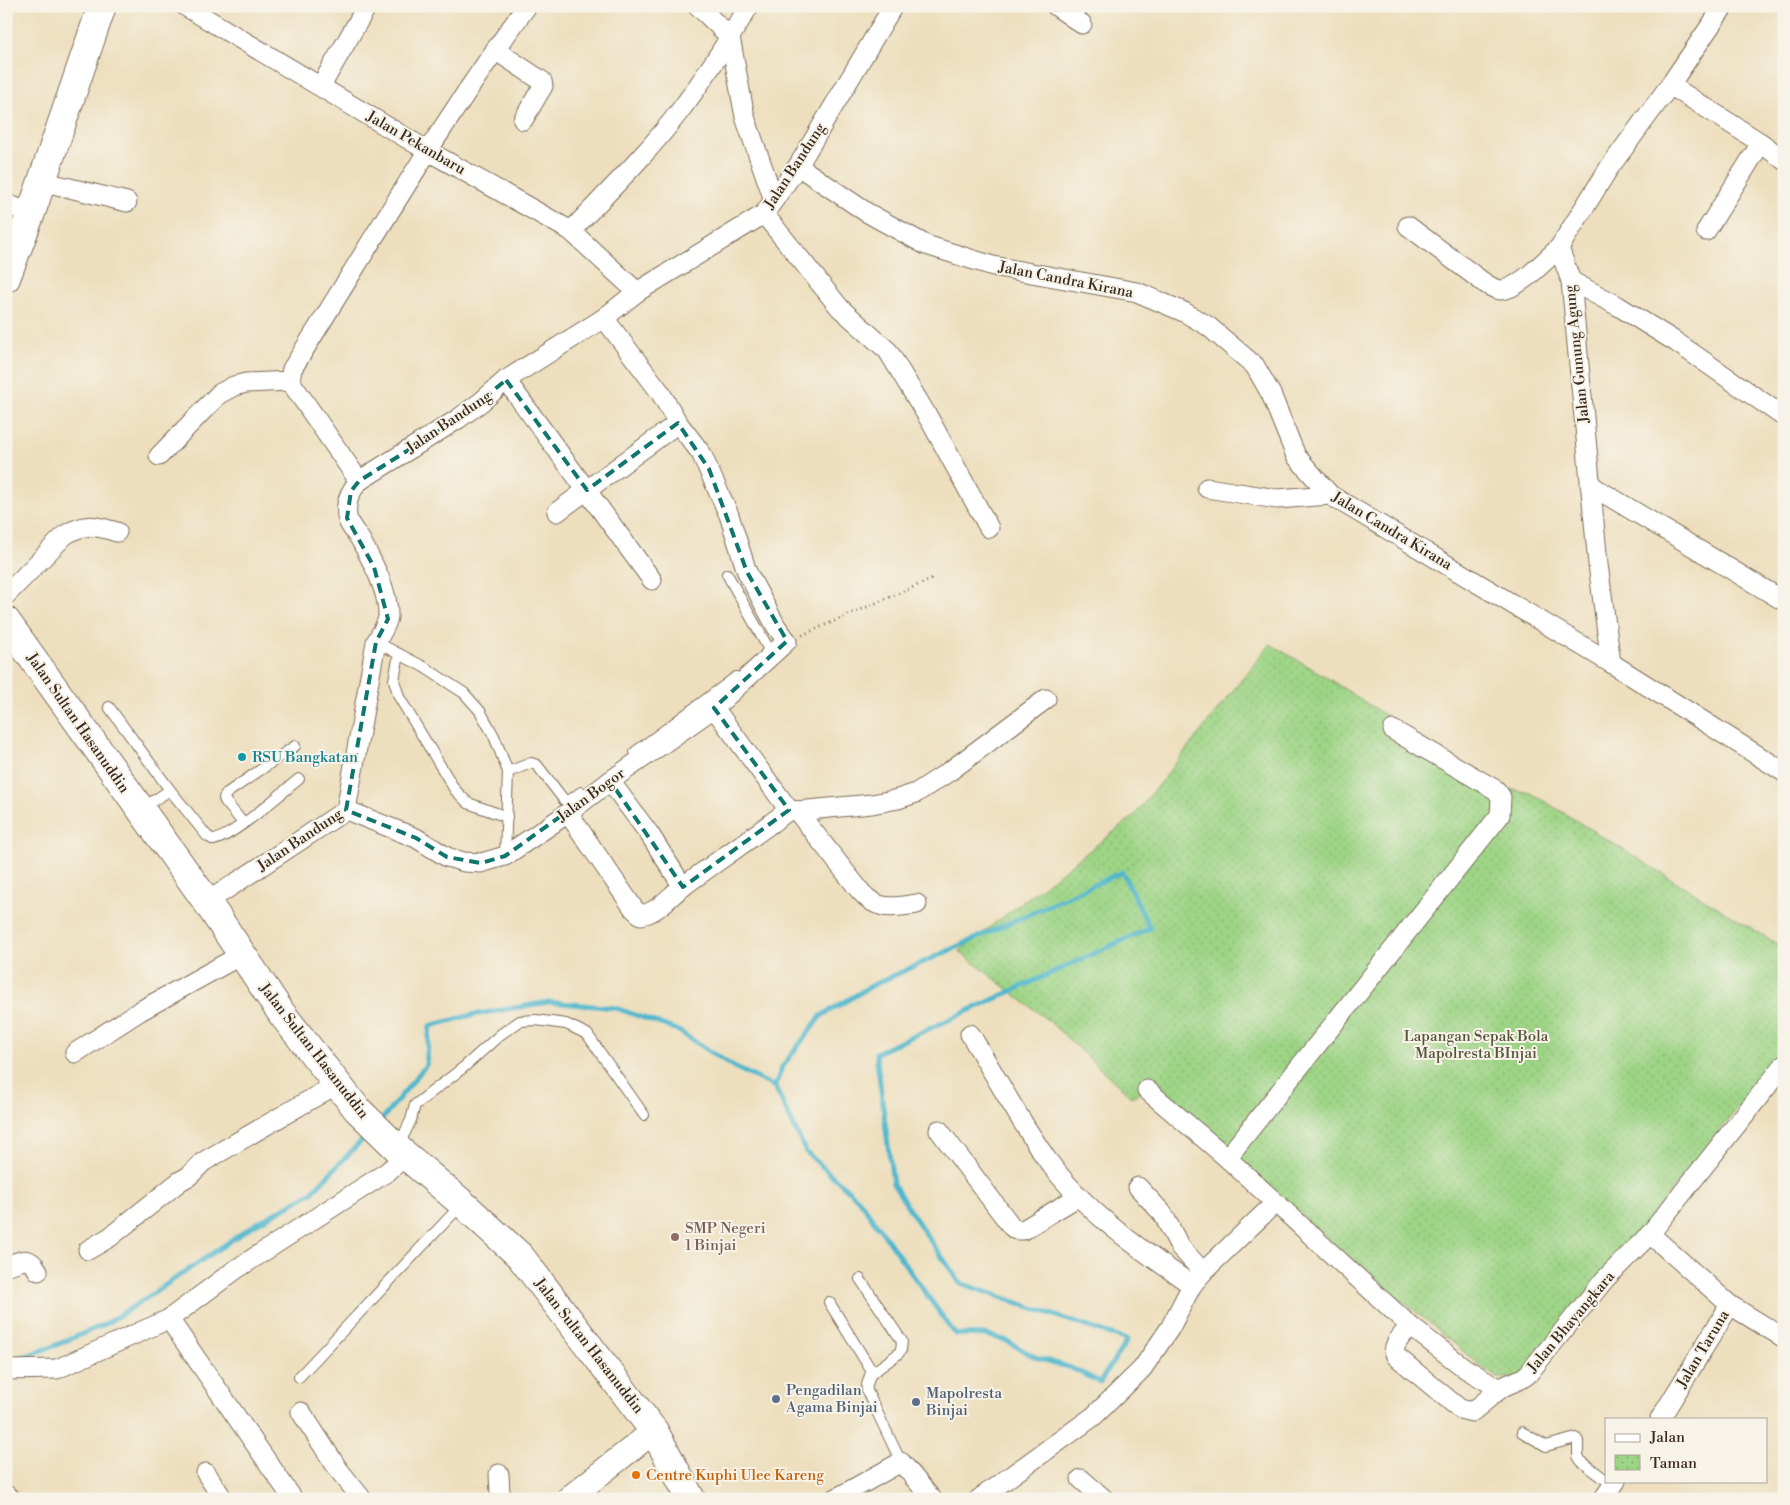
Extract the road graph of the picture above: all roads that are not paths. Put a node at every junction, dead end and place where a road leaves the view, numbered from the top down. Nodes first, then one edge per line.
1 (102, 6) edge
2 (185, 6) edge
3 (367, 6) edge
4 (527, 6) edge
5 (698, 6) edge
6 (749, 6) edge
7 (894, 6) edge
8 (1056, 6) edge
9 (1724, 6) edge
10 (1082, 24) dead end
11 (730, 37) junction
12 (494, 50) junction
13 (1670, 85) junction
14 (321, 86) junction
15 (523, 120) dead end
16 (1761, 143) junction
17 (428, 151) junction
18 (1784, 160) edge
19 (798, 166) junction
20 (41, 181) junction
21 (127, 202) dead end
22 (769, 207) junction
23 (18, 209) edge
24 (1408, 226) dead end
25 (571, 231) junction
26 (1706, 231) dead end
27 (1559, 248) junction
28 (6, 278) edge
29 (1571, 281) junction
30 (638, 292) junction
31 (604, 318) junction
32 (506, 380) junction
33 (290, 381) junction
34 (1784, 417) edge
35 (678, 424) junction
36 (159, 456) dead end
37 (359, 481) junction
38 (1590, 485) junction
39 (1207, 488) dead end
40 (587, 490) junction
41 (1330, 495) junction
42 (557, 512) dead end
43 (989, 528) dead end
44 (117, 532) dead end
45 (728, 574) dead end
46 (652, 580) dead end
47 (6, 595) edge
48 (1784, 601) edge
49 (6, 622) edge
50 (376, 642) junction
51 (399, 654) junction
52 (1611, 663) junction
53 (1046, 700) dead end
54 (109, 707) dead end
55 (714, 708) junction
56 (1393, 730) dead end
57 (296, 746) dead end
58 (508, 772) junction
59 (1784, 772) edge
60 (299, 779) dead end
61 (610, 781) junction
62 (170, 790) junction
63 (139, 810) junction
64 (346, 810) junction
65 (793, 810) junction
66 (568, 813) junction
67 (506, 817) junction
68 (243, 823) junction
69 (505, 856) junction
70 (682, 887) junction
71 (207, 902) junction
72 (917, 904) dead end
73 (240, 954) junction
74 (970, 1034) dead end
75 (74, 1054) dead end
76 (1784, 1065) edge
77 (337, 1084) junction
78 (1147, 1090) dead end
79 (644, 1115) dead end
80 (939, 1130) dead end
81 (399, 1150) junction
82 (1227, 1158) junction
83 (1138, 1186) dead end
84 (1079, 1196) junction
85 (1275, 1203) junction
86 (463, 1204) junction
87 (1650, 1234) junction
88 (88, 1250) dead end
89 (6, 1266) edge
90 (38, 1271) dead end
91 (860, 1278) dead end
92 (1198, 1279) junction
93 (829, 1302) dead end
94 (1730, 1305) junction
95 (169, 1319) junction
96 (1410, 1326) junction
97 (1784, 1338) edge
98 (6, 1370) edge
99 (871, 1374) junction
100 (299, 1377) dead end
101 (1500, 1389) junction
102 (301, 1412) dead end
103 (1661, 1418) edge
104 (654, 1431) junction
105 (1522, 1432) dead end
106 (902, 1462) junction
107 (206, 1472) dead end
108 (499, 1474) dead end
109 (1081, 1479) dead end
110 (1608, 1489) edge
111 (6, 1495) edge
112 (574, 1497) edge
113 (11, 1499) edge
114 (223, 1499) edge
115 (293, 1499) edge
116 (362, 1499) edge
117 (502, 1499) edge
118 (691, 1499) edge
119 (836, 1499) edge
120 (932, 1499) edge
121 (979, 1499) edge
122 (1104, 1499) edge

1 - 20 main road
2 - 14 street, Jalan Pekanbaru
3 - 14 street
4 - 12 street
5 - 11 street
6 - 11 street
7 - 19 street, Jalan Bandung
8 - 10 street
9 - 13 street
11 - 22 street
11 - 25 street
12 - 15 street
12 - 17 street
13 - 16 street
13 - 27 street
14 - 17 street, Jalan Pekanbaru
16 - 18 street
16 - 26 street
17 - 25 street, Jalan Pekanbaru
17 - 33 street
19 - 22 street, Jalan Bandung
19 - 41 street, Jalan Candra Kirana
20 - 21 street
20 - 23 main road
22 - 30 street, Jalan Bandung
22 - 43 street
23 - 28 main road
24 - 27 street
25 - 30 street, Jalan Pekanbaru
27 - 29 street, Jalan Gunung Agung
29 - 34 street
29 - 38 street, Jalan Gunung Agung
30 - 31 street, Jalan Bandung
31 - 32 street, Jalan Bandung
31 - 35 street
32 - 37 street, Jalan Bandung
32 - 40 street
33 - 36 street
33 - 37 street
35 - 40 street
35 - 55 street, Jalan Bogor
37 - 50 street, Jalan Bandung
38 - 48 street
38 - 52 street, Jalan Gunung Agung
39 - 41 street
40 - 42 street
40 - 46 street
41 - 52 street, Jalan Candra Kirana
44 - 47 street
45 - 58 lane
49 - 63 main road, Jalan Sultan Hasanuddin
50 - 51 lane
50 - 64 street, Jalan Bandung
51 - 58 lane
51 - 67 lane
52 - 59 street, Jalan Candra Kirana
53 - 65 street
54 - 62 lane
55 - 61 street, Jalan Bogor
55 - 65 street
56 - 82 street
57 - 68 lane
58 - 67 lane
60 - 68 lane
61 - 66 street, Jalan Bogor
61 - 70 street
62 - 63 lane
62 - 68 lane
63 - 71 main road, Jalan Sultan Hasanuddin
64 - 69 street, Jalan Bogor
64 - 71 street, Jalan Bandung
65 - 70 street
65 - 72 street
66 - 69 street, Jalan Bogor
66 - 70 street
67 - 69 lane
71 - 73 main road, Jalan Sultan Hasanuddin
73 - 75 street
73 - 77 main road, Jalan Sultan Hasanuddin
74 - 84 street
76 - 87 street, Jalan Bhayangkara
77 - 81 main road, Jalan Sultan Hasanuddin
77 - 88 street
78 - 82 street
79 - 81 lane
80 - 84 street
81 - 86 main road, Jalan Sultan Hasanuddin
81 - 95 street
82 - 85 street
83 - 92 street
84 - 92 street
85 - 92 street
85 - 96 street
86 - 100 lane
86 - 104 main road, Jalan Sultan Hasanuddin
87 - 94 street
87 - 101 street, Jalan Bhayangkara
89 - 90 street
91 - 99 lane
92 - 121 street
93 - 99 lane
94 - 97 street
94 - 103 street, Jalan Taruna
95 - 98 street
95 - 115 street
96 - 101 street
96 - 101 street, Jalan Bhayangkara
99 - 106 lane
102 - 116 street
104 - 112 street
104 - 118 main road, Jalan Sultan Hasanuddin
105 - 110 lane
106 - 119 street
106 - 120 street
107 - 114 street
108 - 117 street
109 - 122 street
111 - 113 street

